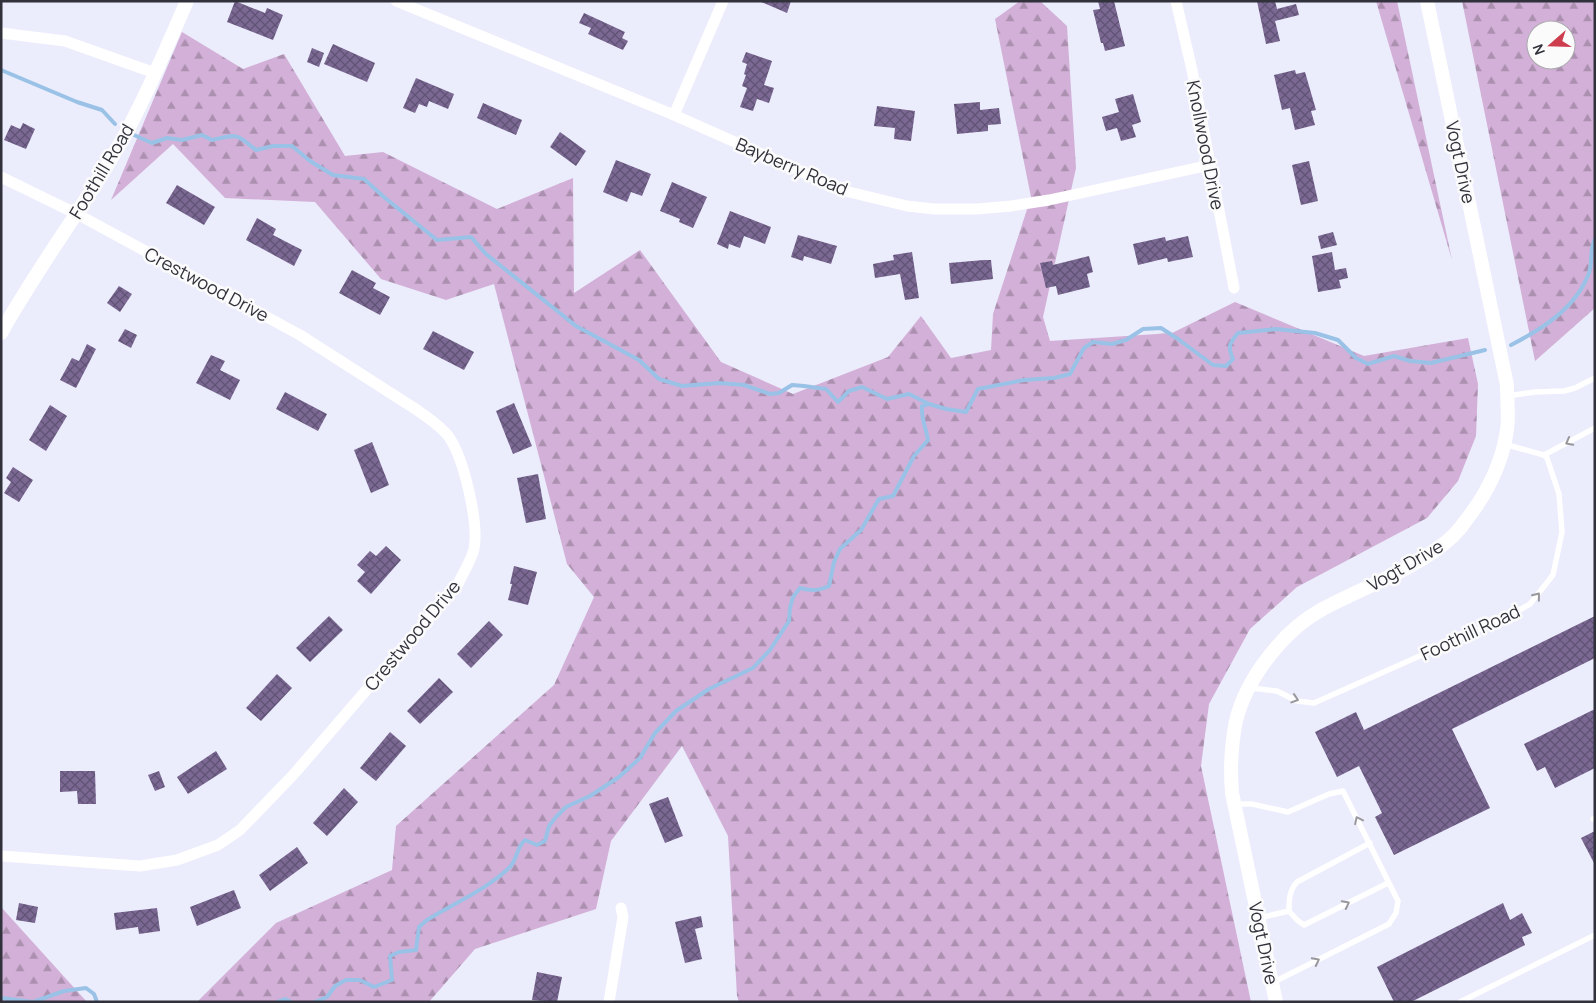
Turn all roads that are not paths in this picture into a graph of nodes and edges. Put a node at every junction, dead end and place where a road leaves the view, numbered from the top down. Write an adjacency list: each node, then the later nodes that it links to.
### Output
1 (187, 1): 7 (street, Foothill Road)
2 (396, 1): 8 (street, Bayberry Road)
3 (723, 1): 8 (street)
4 (1176, 1): 9 (street, Knollwood Drive)
5 (1427, 1): 15 (street, Vogt Drive)
6 (1, 33): 7 (street)
7 (155, 73): 11 (street, Foothill Road)
8 (674, 115): 9 (street, Bayberry Road)
9 (1210, 165): 12 (street, Knollwood Drive)
10 (1, 177): 11 (street, Crestwood Drive)
11 (77, 214): 13 (street, Foothill Road); 22 (street, Crestwood Drive)
12 (1234, 288)
13 (1, 334)
14 (1595, 378): 15 (lane)
15 (1507, 396): 17 (street, Vogt Drive)
16 (1595, 428): 18 (lane, one-way to 18)
17 (1504, 443): 18 (lane); 19 (street, Vogt Drive)
18 (1544, 455): 19 (lane, Foothill Road, one-way to 18)
19 (1249, 688): 20 (street, Vogt Drive)
20 (1234, 804): 21 (lane, one-way to 20); 26 (street, Vogt Drive)
21 (1370, 843): 23 (lane); 25 (lane)
22 (1, 856)
23 (1388, 882): 25 (lane, one-way to 23); 28 (lane, one-way to 23)
24 (621, 908): 29 (street)
25 (1289, 911): 26 (lane)
26 (1258, 918): 28 (street, Vogt Drive)
27 (1595, 935): 31 (lane)
28 (1272, 983): 30 (street, Vogt Drive)
29 (609, 1002)
30 (1276, 1002)
31 (1460, 1002)

